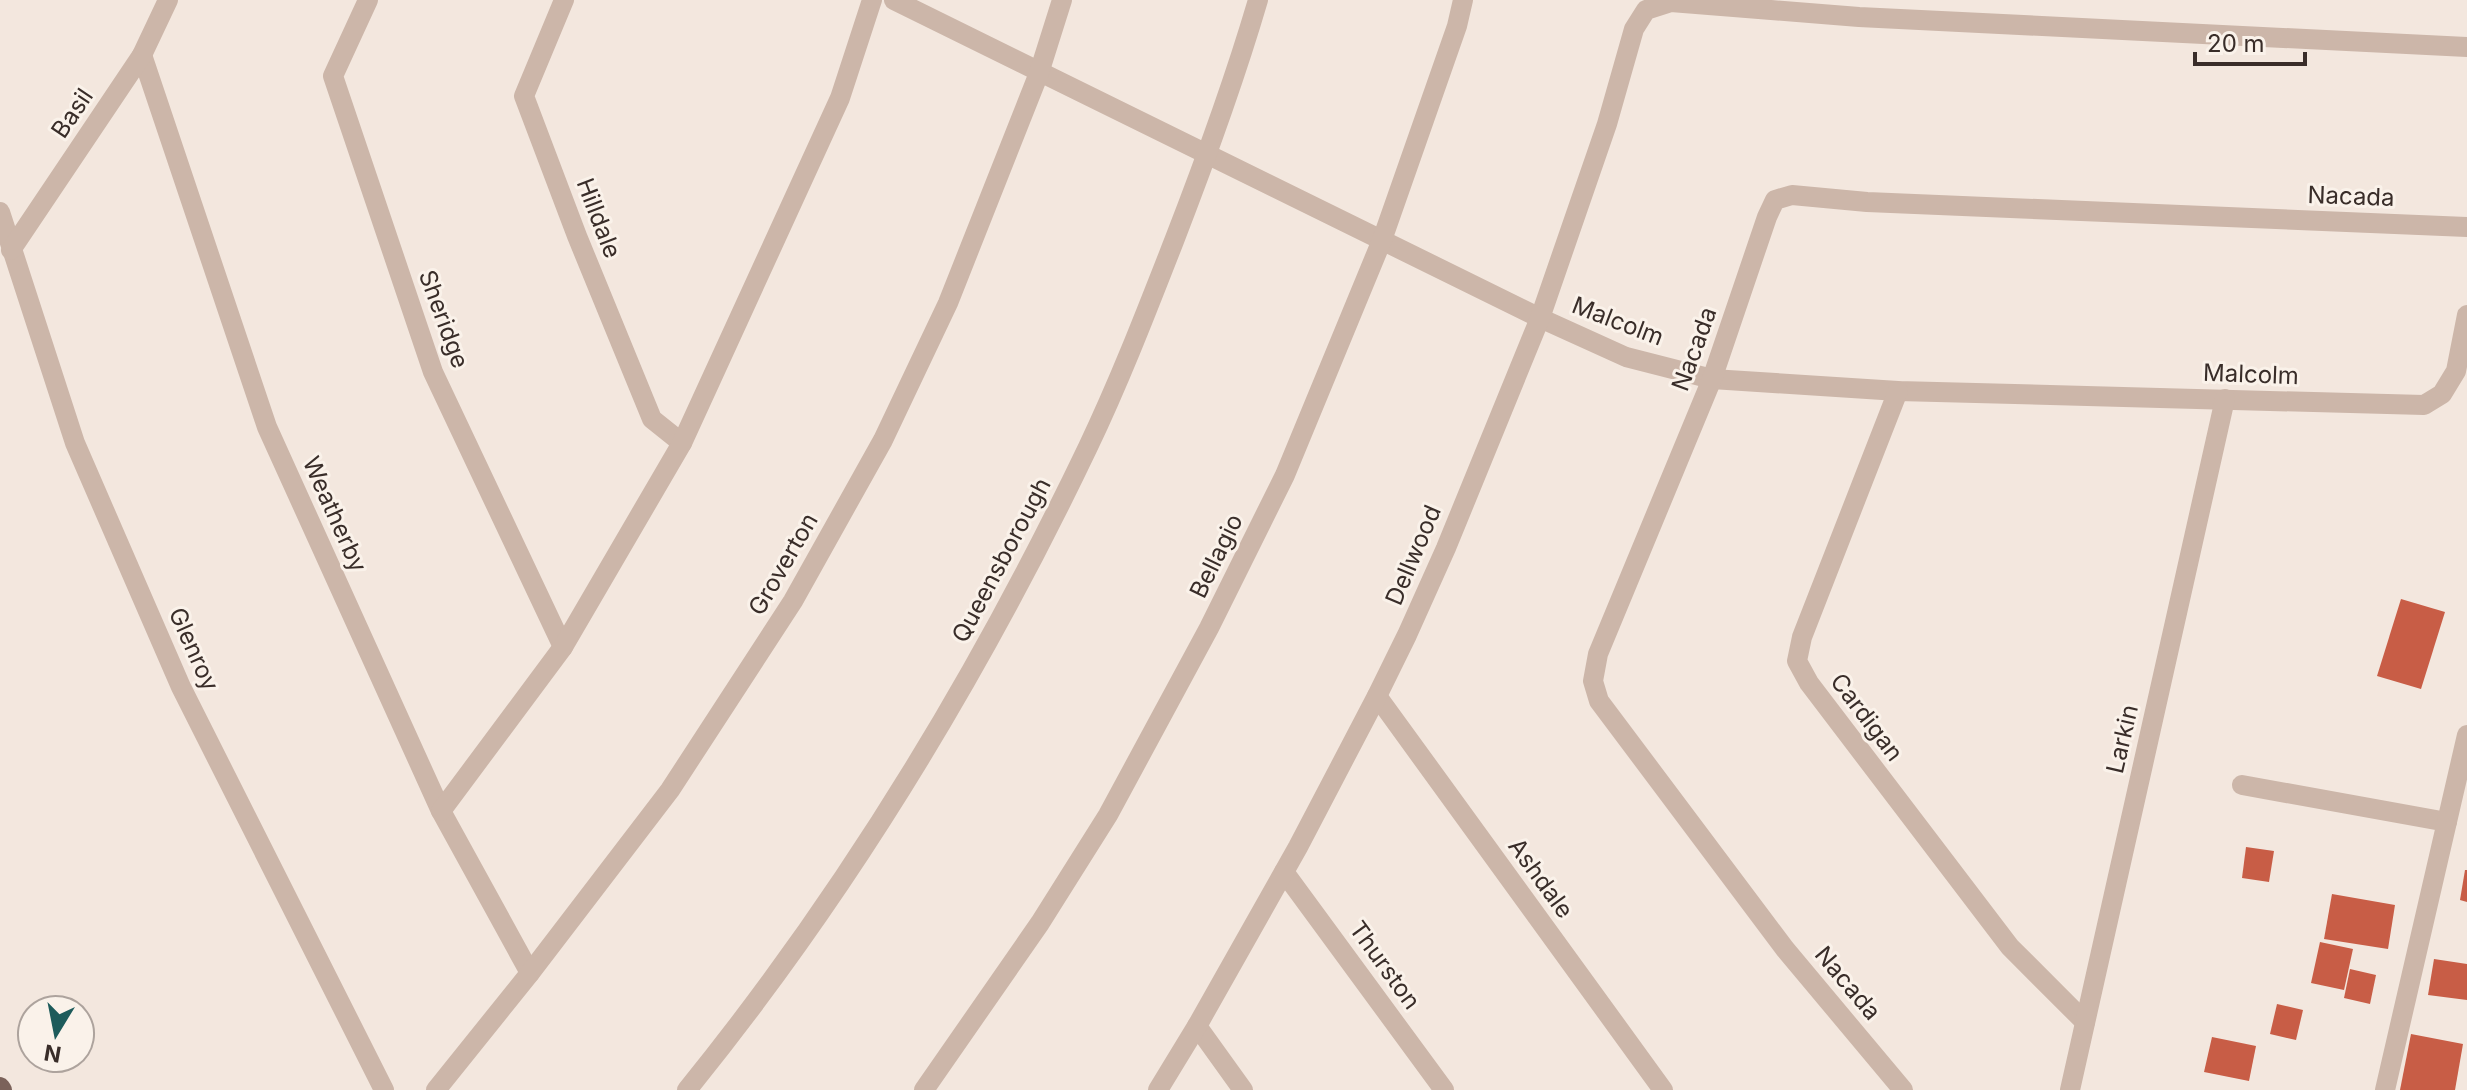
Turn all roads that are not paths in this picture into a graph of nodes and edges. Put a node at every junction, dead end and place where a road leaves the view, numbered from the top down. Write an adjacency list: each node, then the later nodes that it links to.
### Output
1 (168, 0): 10 (street, Basil)
2 (368, 0): 23 (street, Sheridge)
3 (564, 0): 22 (street, Hilldale)
4 (872, 0): 22 (street)
5 (894, 0): 11 (street, Malcolm)
6 (1062, 0): 11 (street, Groverton)
7 (1258, 0): 12 (street, Queensborough)
8 (1463, 0): 15 (street, Bellagio)
9 (2467, 47): 18 (street, Dellwood)
10 (142, 55): 16 (street, Basil); 27 (street, Weatherby)
11 (1039, 73): 12 (street, Malcolm); 30 (street, Groverton)
12 (1208, 153): 15 (street, Malcolm); 35 (street, Queensborough)
13 (0, 212): 16 (street, Glenroy)
14 (2467, 227): 19 (street, Nacada)
15 (1382, 240): 18 (street, Malcolm); 36 (street, Bellagio)
16 (11, 250): 33 (street, Glenroy)
17 (2467, 315): 21 (street, Malcolm)
18 (1540, 318): 19 (street, Malcolm); 24 (street, Dellwood)
19 (1712, 379): 20 (street, Malcolm); 41 (street, Nacada)
20 (1898, 391): 21 (street, Malcolm); 31 (street, Cardigan)
21 (2225, 399): 31 (street, Larkin)
22 (682, 443): 23 (street)
23 (563, 647): 27 (street)
24 (1377, 696): 29 (street, Dellwood); 40 (street, Ashdale)
25 (2467, 735): 28 (street)
26 (2242, 785): 28 (street)
27 (441, 811): 30 (street, Weatherby)
28 (2447, 822): 43 (street)
29 (1284, 872): 32 (street, Dellwood); 39 (street, Thurston)
30 (530, 973): 34 (street, Groverton)
31 (2085, 1022): 42 (street, Larkin)
32 (1197, 1026): 37 (street, Dellwood); 38 (street)
33 (384, 1090)
34 (436, 1090)
35 (687, 1090)
36 (924, 1090)
37 (1158, 1090)
38 (1243, 1090)
39 (1444, 1090)
40 (1663, 1090)
41 (1903, 1090)
42 (2070, 1090)
43 (2385, 1090)

